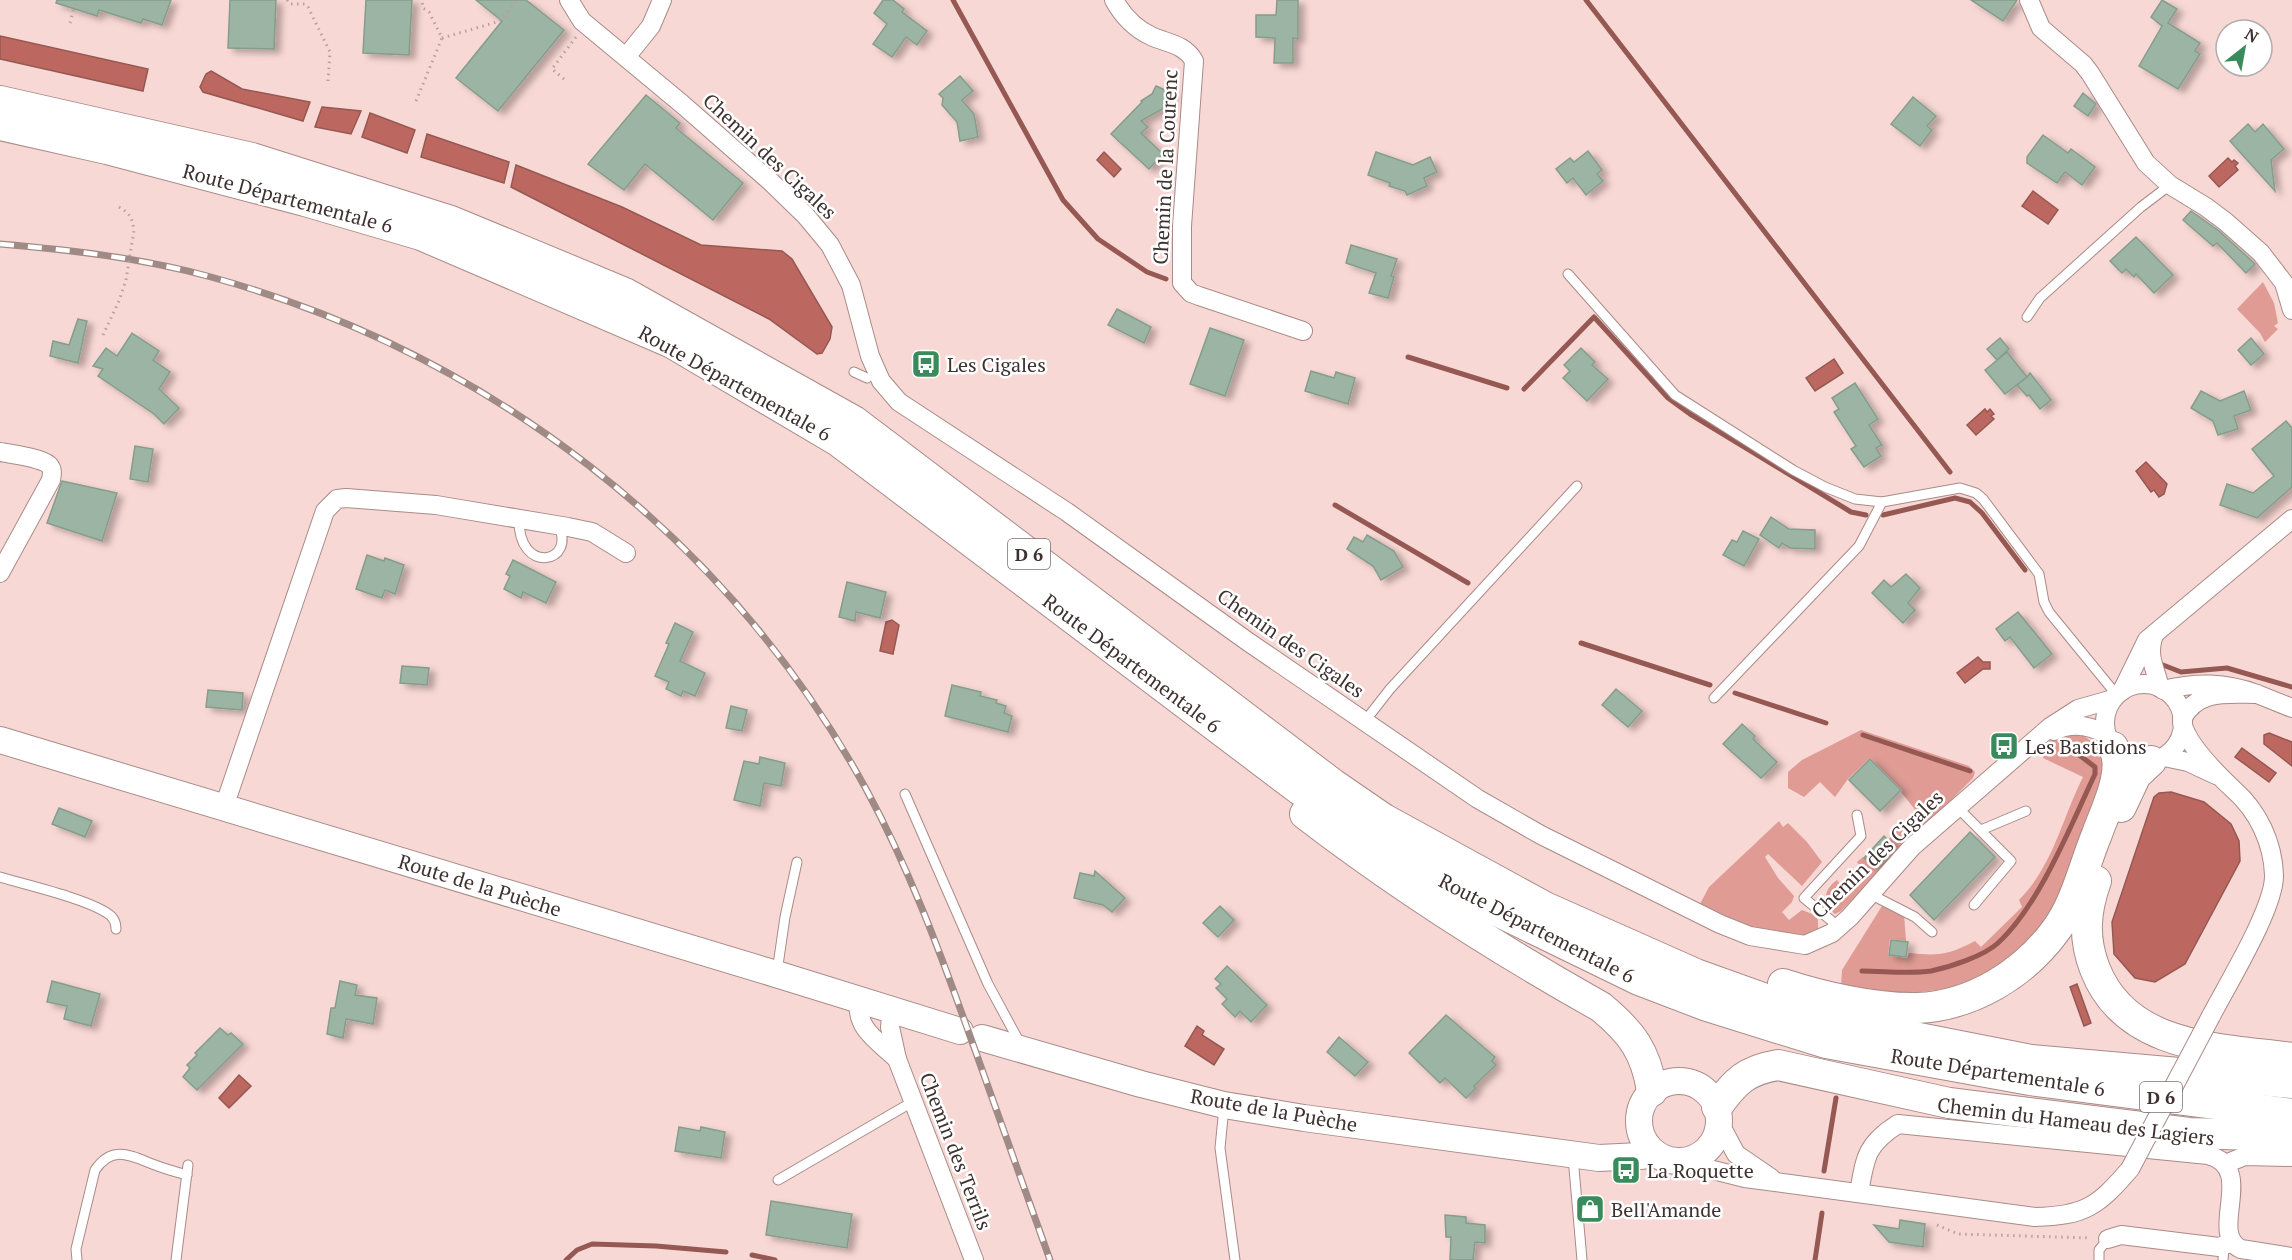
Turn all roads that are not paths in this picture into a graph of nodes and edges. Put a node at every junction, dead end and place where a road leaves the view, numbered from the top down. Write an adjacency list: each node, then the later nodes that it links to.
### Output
1 (568, 0): 5 (street, Chemin des Cigales)
2 (662, 0): 5 (street)
3 (1114, 0): 12 (street, Chemin de la Courenc)
4 (2029, 0): 8 (street)
5 (626, 57): 31 (street, Chemin des Cigales)
6 (0, 101): 42 (highway, Route Départementale 6 / D 6)
7 (0, 125): 24 (highway, Route Départementale 6 / D 6)
8 (2170, 185): 10 (street); 11 (lane)
9 (1568, 274): 17 (lane)
10 (2292, 310)
11 (2027, 317)
12 (1303, 331)
13 (854, 372): 14 (lane)
14 (867, 378)
15 (0, 452): 22 (street)
16 (1577, 486): 31 (lane)
17 (1882, 502): 27 (lane); 28 (lane)
18 (519, 519): 20 (street); 20 (lane); 38 (street)
19 (2292, 519): 23 (street)
20 (558, 525): 21 (street)
21 (626, 553)
22 (0, 573)
23 (2156, 633): 25 (street); 27 (street)
24 (1130, 662): 58 (highway); 61 (highway, Route Départementale 6 / D 6)
25 (2161, 689): 26 (street); 27 (street); 30 (street)
26 (2257, 694): 29 (street); 30 (street)
27 (2117, 696): 33 (street); 34 (street, Chemin des Cigales)
28 (1714, 698)
29 (2292, 708)
30 (2182, 720): 35 (street); 36 (street)
31 (1365, 721): 48 (street, Chemin des Cigales)
32 (0, 740): 38 (main road, Route de la Puèche)
33 (2110, 741): 34 (street, Chemin des Cigales); 35 (street); 42 (highway)
34 (2034, 742): 39 (street, Chemin des Cigales)
35 (2158, 759): 36 (street); 55 (highway)
36 (2222, 779): 72 (street, bridge)
37 (905, 794): 54 (lane)
38 (224, 807): 51 (main road, Route de la Puèche)
39 (1958, 808): 43 (lane); 46 (street, Chemin des Cigales)
40 (2026, 811): 43 (lane)
41 (1857, 815): 48 (lane)
42 (1384, 819): 57 (highway, Route Départementale 6 / D 6)
43 (1981, 830): 47 (lane)
44 (797, 862): 51 (lane)
45 (0, 877): 49 (lane)
46 (1870, 894): 48 (street, Chemin des Cigales); 50 (lane)
47 (1974, 905)
48 (1839, 927)
49 (116, 929)
50 (1932, 932)
51 (776, 974): 52 (main road, Route de la Puèche)
52 (859, 999): 53 (main road, Route de la Puèche); 56 (street, Chemin des Terrils)
53 (892, 1010): 54 (main road, Route de la Puèche); 56 (street, Chemin des Terrils)
54 (1023, 1050): 60 (main road, Route de la Puèche)
55 (2292, 1058)
56 (897, 1059): 59 (street, Chemin des Terrils)
57 (2292, 1083)
58 (1652, 1091): 62 (main road); 63 (main road)
59 (914, 1101): 70 (lane); 78 (street, Chemin des Terrils)
60 (1224, 1105): 65 (main road, Route de la Puèche); 79 (lane)
61 (2292, 1114)
62 (1718, 1115): 64 (highway); 68 (main road); 71 (street)
63 (1639, 1118): 65 (main road, Route de la Puèche); 66 (main road)
64 (2292, 1136)
65 (1573, 1154): 66 (main road, Route de la Puèche); 80 (lane)
66 (1656, 1154): 68 (main road)
67 (2292, 1157): 69 (street, Chemin du Hameau des Lagiers)
68 (1693, 1159): 71 (street)
69 (2225, 1164): 72 (street, Chemin du Hameau des Lagiers); 74 (street, Chemin du Hameau des Lagiers)
70 (778, 1180)
71 (1775, 1180): 72 (street)
72 (1859, 1193)
73 (2108, 1239): 74 (street); 81 (lane)
74 (2226, 1250): 75 (street)
75 (2292, 1257)
76 (77, 1260): 77 (lane)
77 (176, 1260)
78 (974, 1260)
79 (1235, 1260)
80 (1582, 1260)
81 (2099, 1260)

